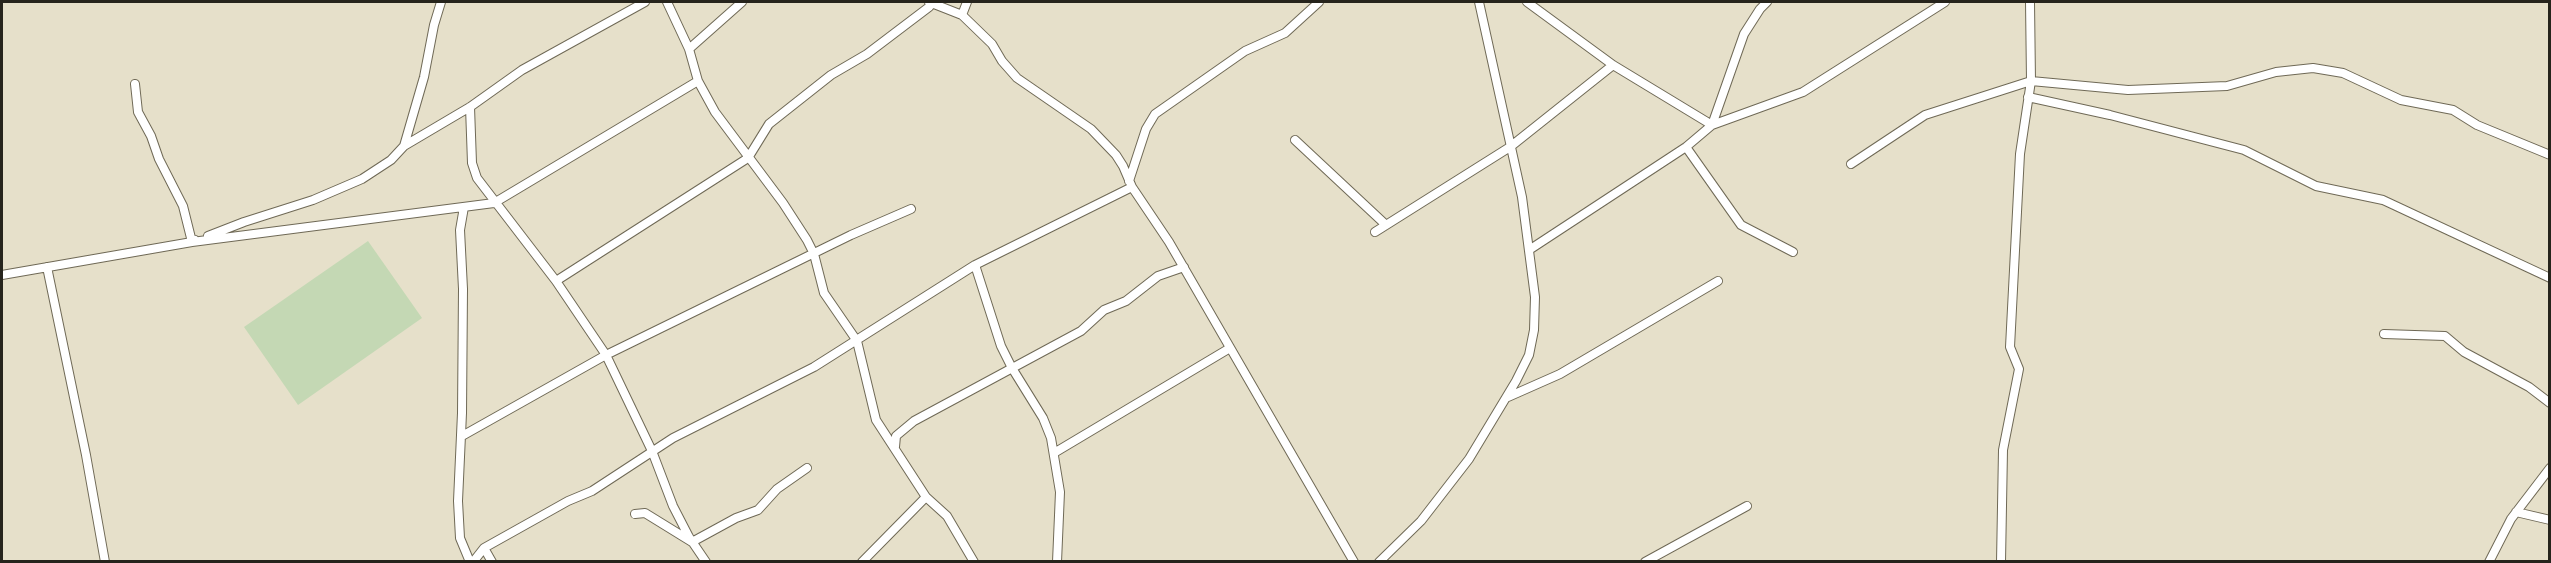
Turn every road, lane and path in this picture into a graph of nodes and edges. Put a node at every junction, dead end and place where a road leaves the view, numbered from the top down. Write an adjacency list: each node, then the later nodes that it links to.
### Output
1 (441, 2): 23 (street)
2 (645, 2): 20 (street)
3 (667, 2): 14 (street)
4 (742, 2): 14 (street)
5 (931, 2): 13 (street); 27 (street)
6 (967, 2): 13 (street)
7 (1319, 2): 29 (street)
8 (1479, 2): 24 (street)
9 (1527, 2): 15 (street)
10 (1767, 2): 21 (street)
11 (1945, 2): 21 (street)
12 (2030, 2): 17 (street)
13 (962, 15): 29 (street)
14 (689, 50): 16 (street)
15 (1613, 65): 21 (street); 24 (street)
16 (698, 81): 27 (street); 30 (street)
17 (2031, 81): 19 (street); 26 (street); 28 (street)
18 (135, 84): 35 (street)
19 (2028, 97): 43 (street); 76 (street)
20 (470, 107): 23 (street); 30 (street)
21 (1712, 125): 25 (street)
22 (1295, 141): 33 (street)
23 (404, 146): 35 (street)
24 (1510, 147): 33 (street); 36 (street)
25 (1686, 147): 36 (street); 37 (street)
26 (2550, 155)
27 (748, 159): 38 (street); 44 (street)
28 (1851, 164)
29 (1130, 185): 39 (street); 41 (street)
30 (494, 203): 31 (street); 44 (street)
31 (464, 207): 35 (street); 53 (street)
32 (911, 209): 38 (street)
33 (1386, 225): 34 (street)
34 (1375, 232)
35 (192, 242): 40 (street)
36 (1529, 250): 51 (street)
37 (1793, 252)
38 (814, 254): 47 (street); 49 (street)
39 (975, 265): 47 (street); 50 (street)
40 (47, 267): 42 (street); 66 (street)
41 (1184, 267): 48 (street); 50 (street)
42 (2, 275)
43 (2550, 279)
44 (556, 281): 49 (street)
45 (1718, 281): 51 (street)
46 (2384, 334): 52 (street)
47 (857, 341): 54 (street); 55 (street)
48 (1230, 348): 56 (street); 73 (street)
49 (606, 356): 53 (street); 55 (street)
50 (1012, 368): 54 (street); 56 (street)
51 (1507, 397): 74 (street)
52 (2550, 403)
53 (462, 436): 67 (street)
54 (895, 447): 59 (street)
55 (652, 451): 64 (street); 65 (street)
56 (1054, 453): 72 (street)
57 (807, 468): 64 (street)
58 (2550, 468): 61 (street)
59 (926, 497): 70 (street); 71 (street)
60 (1747, 506): 75 (street)
61 (2516, 512): 63 (street); 77 (street)
62 (635, 514): 64 (street)
63 (2550, 520)
64 (692, 542): 69 (street)
65 (484, 548): 67 (street); 68 (street)
66 (105, 561)
67 (471, 561)
68 (492, 561)
69 (706, 561)
70 (862, 561)
71 (974, 561)
72 (1057, 561)
73 (1354, 561)
74 (1379, 561)
75 (1645, 561)
76 (2001, 561)
77 (2489, 561)

